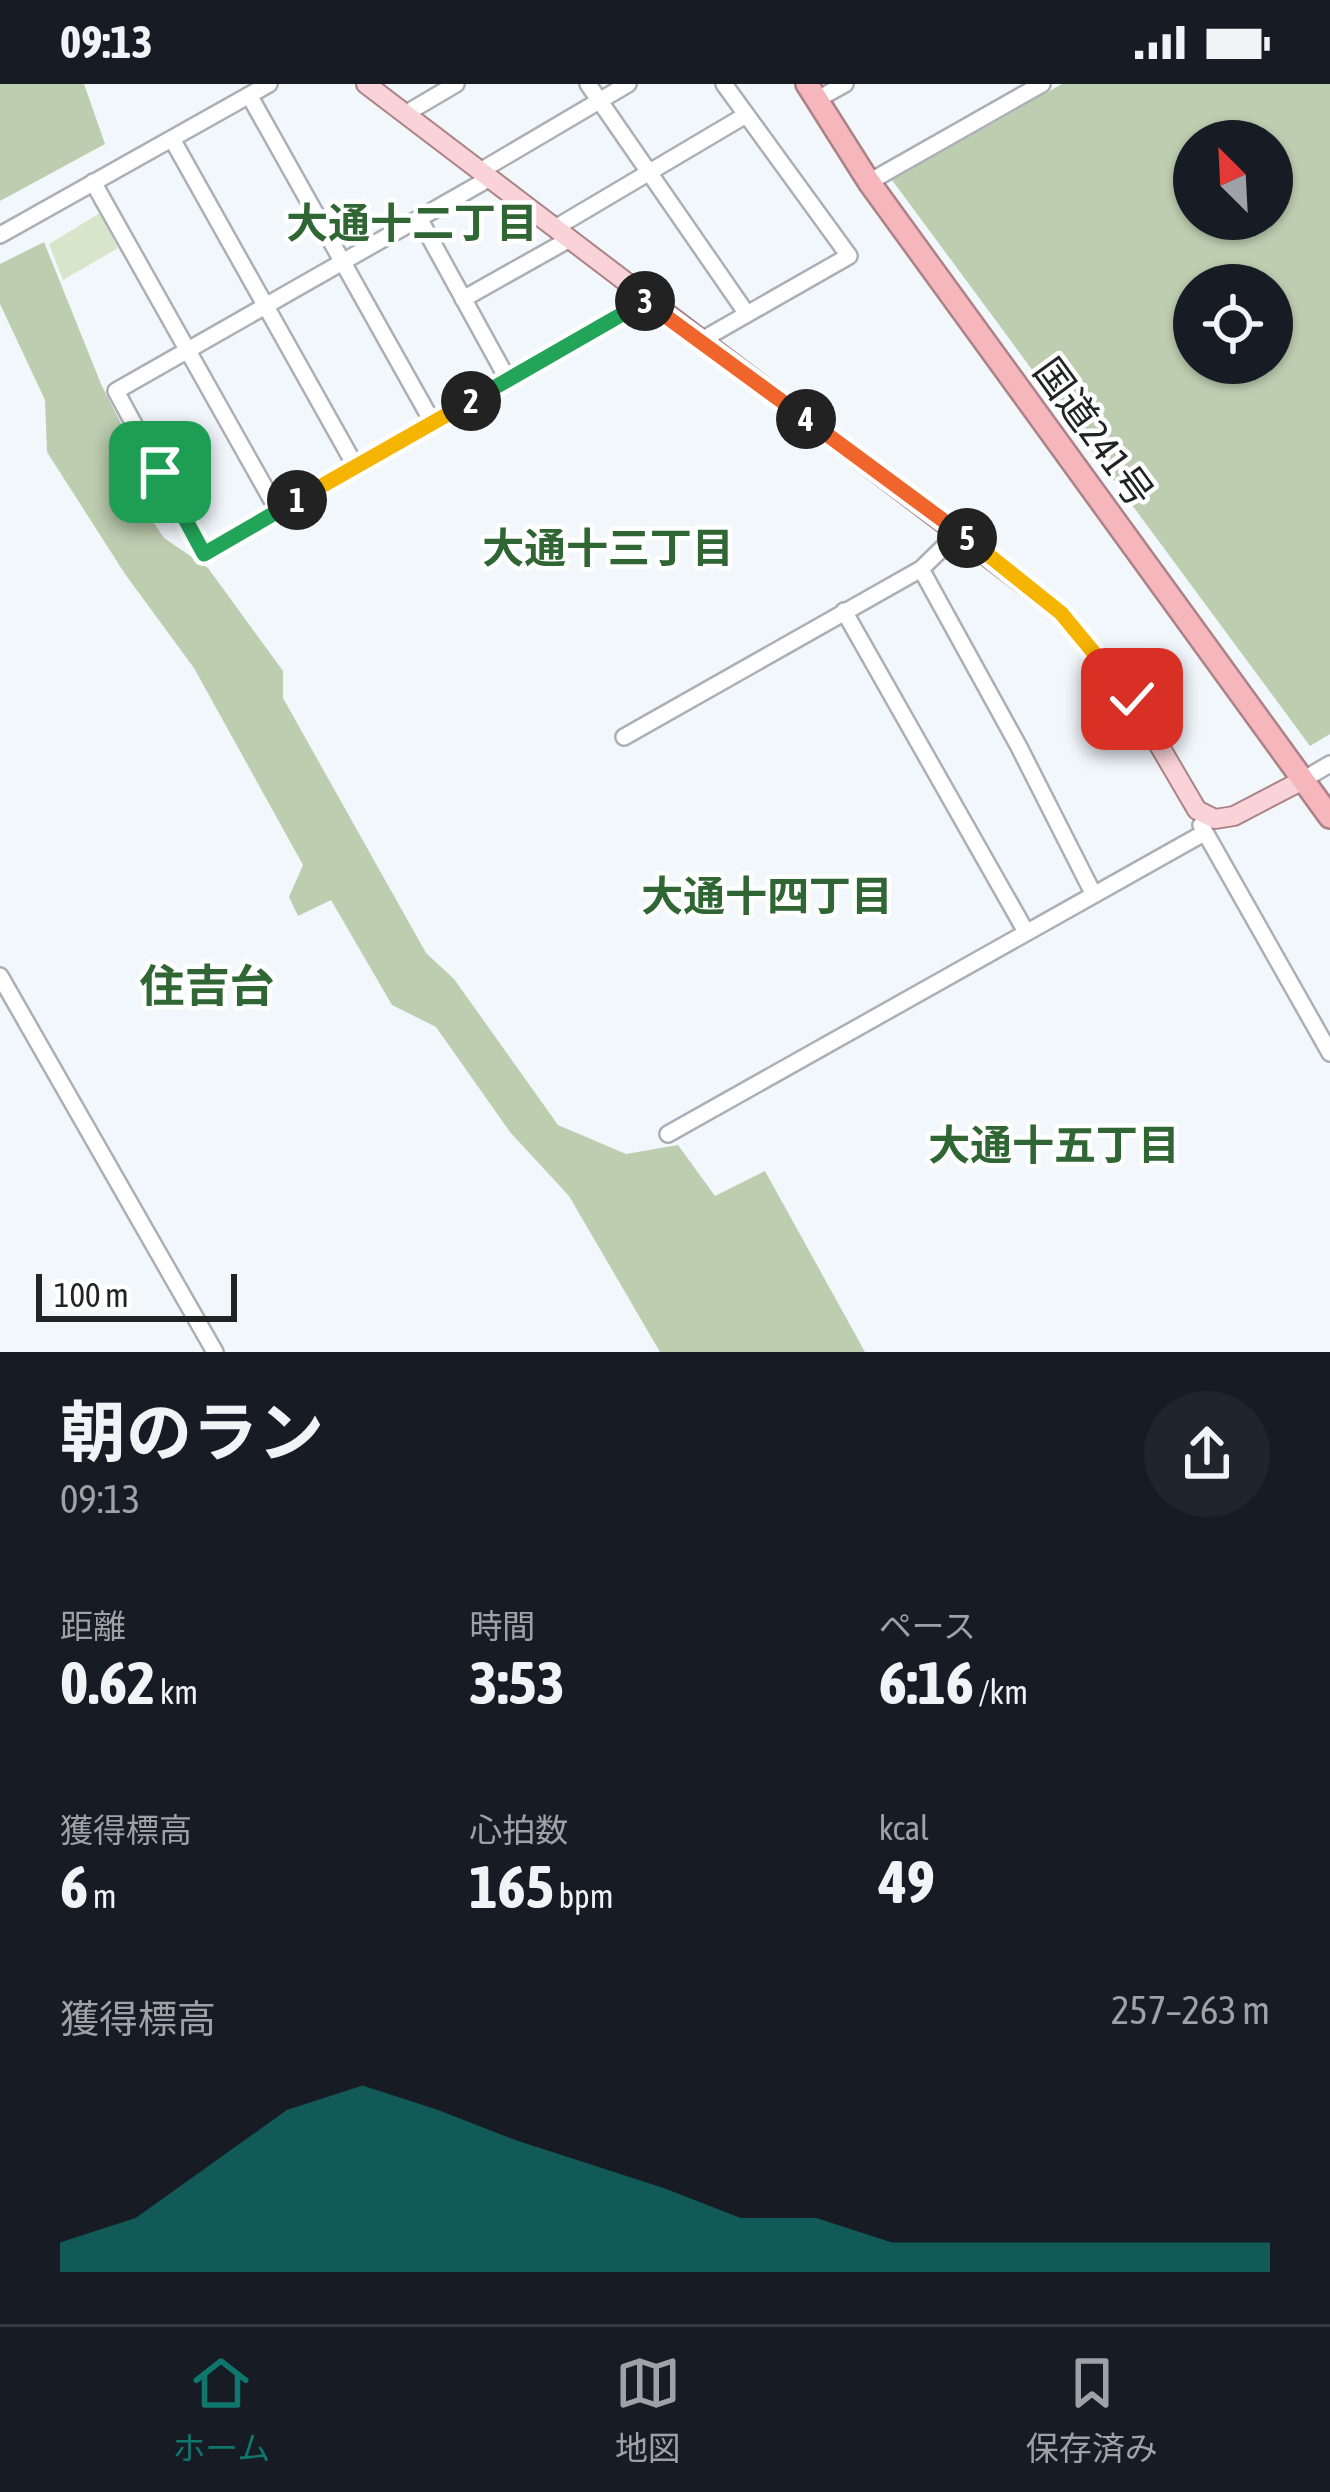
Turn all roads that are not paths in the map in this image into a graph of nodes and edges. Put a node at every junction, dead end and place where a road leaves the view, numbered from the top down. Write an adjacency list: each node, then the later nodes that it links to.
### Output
1 (269, 84): 10 (street)
2 (366, 84): 12 (main road)
3 (457, 84): 12 (street)
4 (588, 84): 11 (street)
5 (628, 84): 11 (street)
6 (724, 84): 13 (street)
7 (844, 84): 9 (street)
8 (1042, 84): 18 (street)
9 (812, 92): 18 (highway, 国道241号)
10 (249, 95): 14 (street); 22 (street)
11 (599, 101): 15 (street); 16 (street)
12 (405, 114): 16 (main road)
13 (746, 115): 15 (street); 26 (street)
14 (172, 139): 17 (street); 25 (street)
15 (649, 172): 20 (street); 26 (street)
16 (486, 174): 19 (street); 20 (main road)
17 (93, 182): 21 (street); 28 (street)
18 (869, 182): 38 (highway, 国道241号)
19 (419, 218): 22 (street); 23 (street)
20 (561, 234): 23 (street); 24 (main road)
21 (0, 235)
22 (343, 262): 25 (street); 30 (street)
23 (464, 299): 29 (street)
24 (646, 301): 27 (main road); 29 (street)
25 (266, 306): 28 (street); 31 (street)
26 (747, 314): 27 (street)
27 (700, 341): 33 (main road)
28 (187, 350): 32 (street); 32 (street)
29 (508, 380): 30 (street)
30 (433, 423): 31 (street)
31 (356, 466): 32 (street)
32 (278, 512)
33 (959, 532): 34 (street); 39 (main road)
34 (921, 569): 35 (street); 42 (street)
35 (844, 611): 36 (street); 43 (street)
36 (624, 737)
37 (1330, 764): 38 (street)
38 (1301, 781): 39 (main road); 40 (highway, 国道241号)
39 (1197, 810): 41 (street)
40 (1330, 817)
41 (1204, 832): 42 (street); 45 (street)
42 (1093, 893): 43 (street)
43 (1024, 930): 46 (street)
44 (0, 976): 47 (street)
45 (1330, 1053)
46 (668, 1134)
47 (215, 1352)

